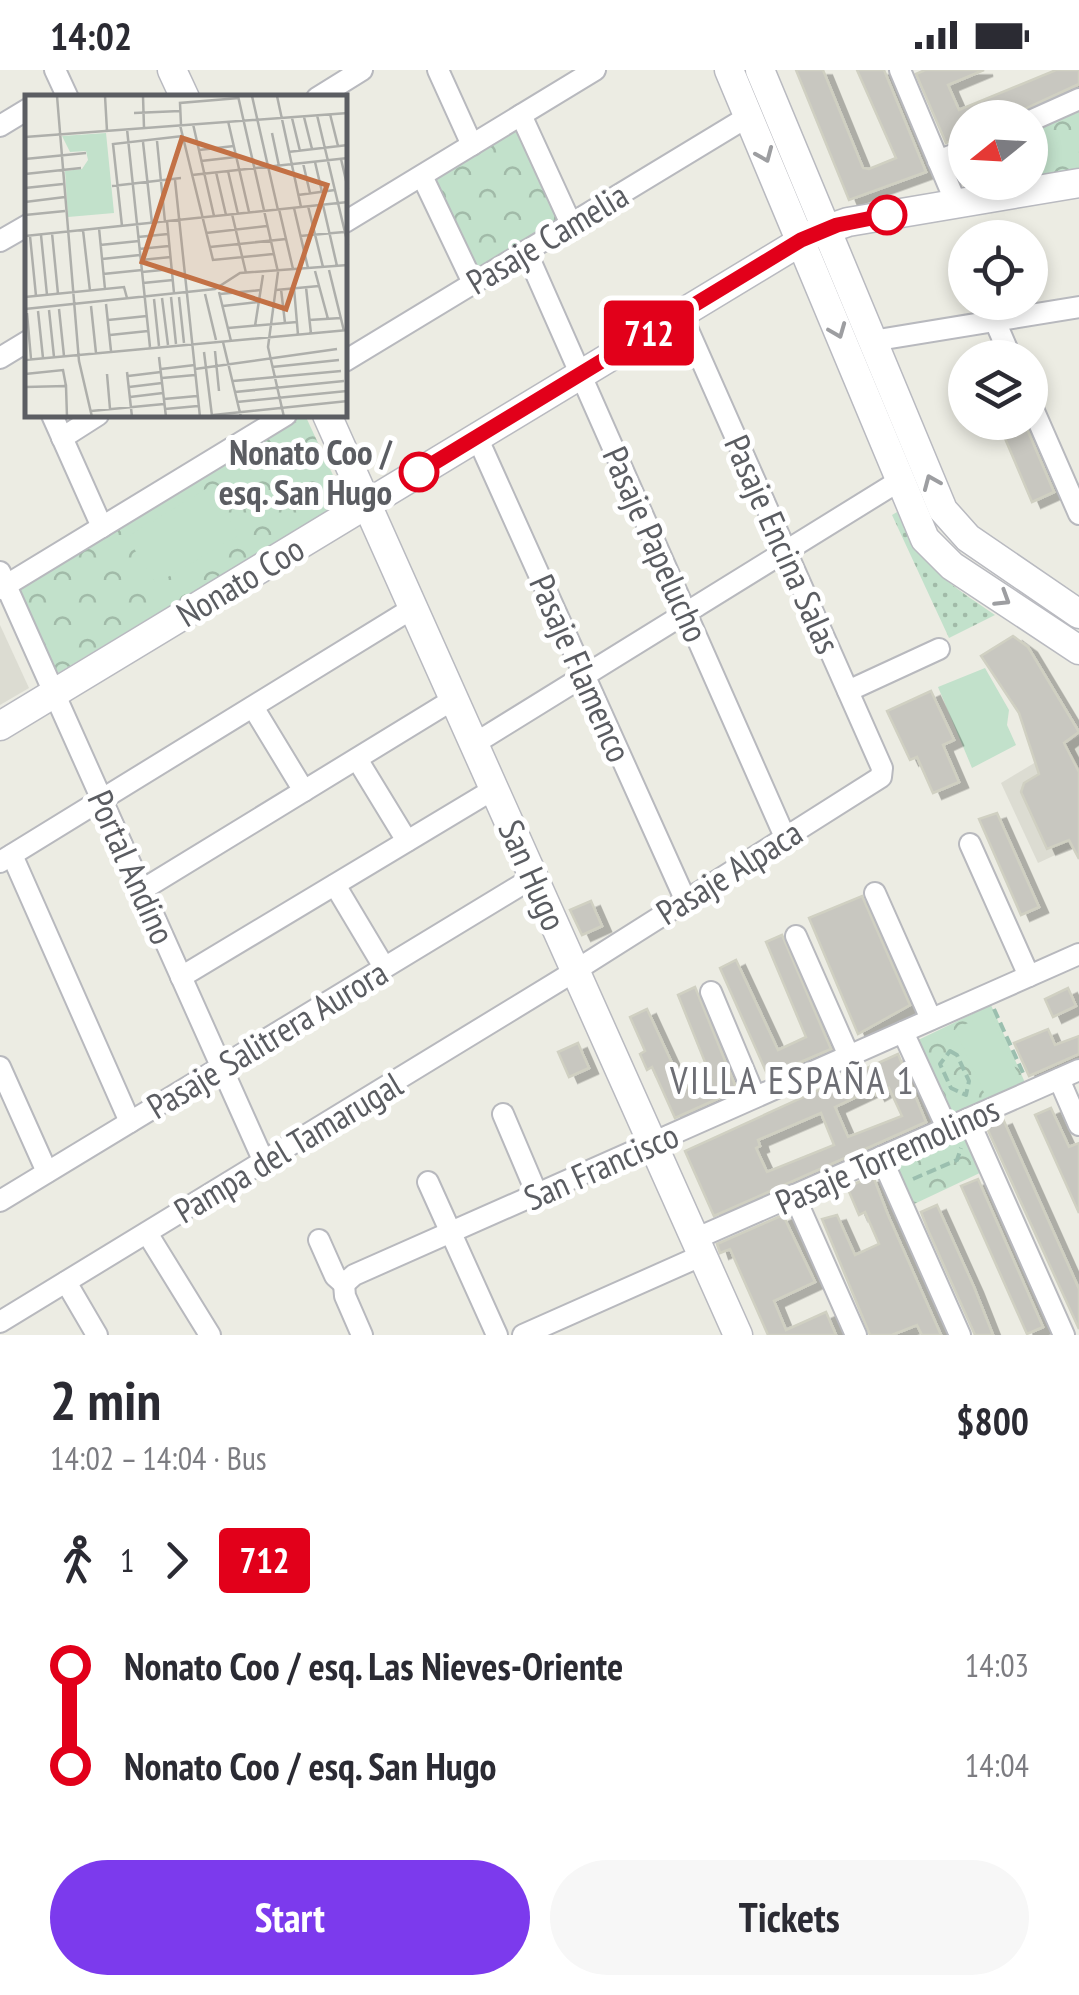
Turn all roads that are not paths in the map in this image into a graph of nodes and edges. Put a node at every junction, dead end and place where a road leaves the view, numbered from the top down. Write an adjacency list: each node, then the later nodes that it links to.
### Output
1 (172, 70): 8 (street)
2 (362, 70): 9 (street)
3 (438, 70): 16 (street)
4 (595, 70): 13 (street)
5 (730, 70): 14 (street)
6 (760, 70): 25 (street)
7 (900, 70): 18 (street)
8 (183, 95)
9 (322, 95)
10 (1079, 99): 12 (street)
11 (25, 112): 15 (street)
12 (1048, 112)
13 (521, 115): 16 (street); 23 (street)
14 (748, 116): 23 (street, Pasaje Camelia); 25 (street, one-way to 25)
15 (0, 126)
16 (472, 145): 19 (street)
17 (948, 158): 18 (street)
18 (938, 162): 21 (street)
19 (422, 176): 22 (street); 28 (street)
20 (1079, 184): 21 (street, Nonato Coo)
21 (956, 203): 25 (street, Nonato Coo)
22 (348, 220)
23 (571, 224): 27 (street, Pasaje Camelia)
24 (25, 227): 26 (street)
25 (813, 235): 30 (street, Nonato Coo); 33 (street); 45 (street, one-way to 45)
26 (0, 242)
27 (526, 251): 28 (street, Pasaje Camelia); 37 (street, Pasaje Papelucho)
28 (473, 283): 36 (street, Pasaje Camelia)
29 (1079, 307): 31 (street)
30 (680, 314): 37 (street, Nonato Coo); 49 (street, Pasaje Encina Salas)
31 (995, 321): 32 (street); 33 (street)
32 (1003, 340)
33 (872, 341): 53 (street, one-way to 33)
34 (25, 349): 35 (street)
35 (0, 358)
36 (348, 359)
37 (580, 374): 42 (street, Nonato Coo); 52 (street, Pasaje Papelucho)
38 (53, 418): 43 (street)
39 (93, 418): 43 (street)
40 (281, 418): 48 (street)
41 (328, 418): 46 (street, San Hugo)
42 (477, 437): 46 (street, Nonato Coo); 56 (street, Pasaje Flamenco)
43 (62, 438): 48 (street)
44 (1047, 440): 47 (street)
45 (899, 481): 49 (street); 55 (street, one-way to 55)
46 (366, 504): 51 (street, San Hugo); 58 (street, Nonato Coo)
47 (1079, 514)
48 (102, 527): 50 (street)
49 (786, 551): 52 (street); 57 (street, Pasaje Encina Salas)
50 (2, 582): 58 (street, Portal Andino)
51 (414, 608): 59 (street, San Hugo); 60 (street)
52 (686, 613): 56 (street); 68 (street, Pasaje Papelucho)
53 (1079, 614)
54 (939, 650): 57 (street)
55 (1079, 650)
56 (585, 676): 62 (street); 76 (street, Pasaje Flamenco)
57 (848, 691): 64 (street, Pasaje Encina Salas)
58 (55, 694): 61 (street, Nonato Coo); 67 (street, Portal Andino)
59 (454, 700): 62 (street, San Hugo); 63 (street)
60 (253, 708): 66 (street); 67 (street)
61 (0, 726)
62 (474, 744): 65 (street, San Hugo)
63 (357, 758): 66 (street); 69 (street)
64 (883, 774): 68 (street, Pasaje Alpaca)
65 (494, 789): 69 (street); 72 (street, San Hugo)
66 (304, 791): 74 (street)
67 (102, 800): 71 (street); 74 (street, Portal Andino)
68 (785, 837): 76 (street, Pasaje Alpaca)
69 (407, 842): 73 (street)
70 (970, 844): 81 (street)
71 (6, 859): 94 (street)
72 (534, 877): 79 (street, Pasaje Salitrera Aurora); 80 (street, San Hugo)
73 (335, 885): 79 (street); 82 (street)
74 (142, 890): 82 (street, Portal Andino)
75 (875, 892): 84 (street)
76 (685, 898): 80 (street, Pasaje Alpaca)
77 (796, 936): 86 (street)
78 (1079, 954): 81 (street, San Francisco)
79 (384, 968): 87 (street, Pasaje Salitrera Aurora)
80 (576, 970): 97 (street, San Hugo); 99 (street, Pampa del Tamarugal)
81 (1029, 976): 84 (street, San Francisco)
82 (181, 977): 87 (street, Portal Andino)
83 (710, 992): 91 (street)
84 (931, 1020): 85 (street, San Francisco)
85 (903, 1032): 86 (street, San Francisco); 96 (street)
86 (848, 1056): 91 (street, San Francisco)
87 (221, 1066): 94 (street, Pasaje Salitrera Aurora); 99 (street, Portal Andino)
88 (1079, 1070): 89 (street, Pasaje Torremolinos)
89 (1059, 1079): 93 (street, Pasaje Torremolinos); 95 (street)
90 (2, 1080): 100 (street)
91 (755, 1097): 97 (street, San Francisco)
92 (503, 1114): 102 (street)
93 (968, 1119): 96 (street, Pasaje Torremolinos); 120 (street)
94 (130, 1122): 100 (street, Pasaje Salitrera Aurora)
95 (1079, 1126)
96 (947, 1128): 98 (street, Pasaje Torremolinos)
97 (653, 1143): 102 (street, San Francisco); 108 (street, San Hugo)
98 (881, 1157): 103 (street, Pasaje Torremolinos); 119 (street)
99 (264, 1162): 106 (street, Pampa del Tamarugal)
100 (47, 1172): 104 (street, Pasaje Salitrera Aurora)
101 (428, 1182): 105 (street)
102 (537, 1194): 105 (street, San Francisco)
103 (794, 1195): 108 (street, Pasaje Torremolinos); 118 (street)
104 (0, 1201)
105 (451, 1232): 110 (street, San Francisco); 115 (street)
106 (147, 1233): 109 (street, Pampa del Tamarugal); 113 (street)
107 (320, 1240): 110 (street)
108 (699, 1247): 116 (street, Pasaje Torremolinos); 117 (street, San Hugo)
109 (66, 1282): 111 (street, Pampa del Tamarugal); 112 (street)
110 (344, 1284): 114 (street)
111 (0, 1322)
112 (97, 1335)
113 (210, 1335)
114 (362, 1335)
115 (497, 1335)
116 (523, 1335)
117 (738, 1335)
118 (856, 1335)
119 (960, 1335)
120 (1064, 1335)

